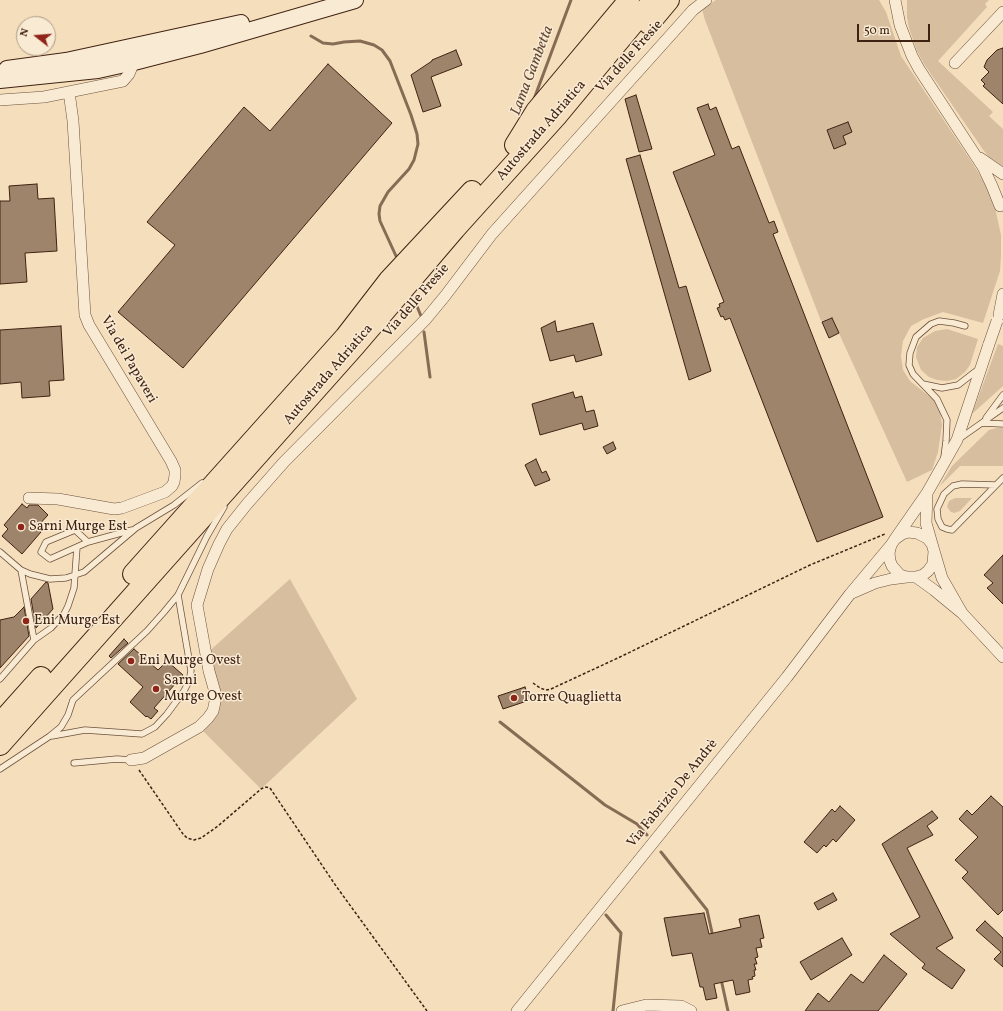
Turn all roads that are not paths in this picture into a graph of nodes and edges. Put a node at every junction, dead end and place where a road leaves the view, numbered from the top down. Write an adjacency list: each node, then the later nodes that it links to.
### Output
1 (323, 0): 15 (main road)
2 (355, 0): 13 (main road)
3 (629, 0): 20 (highway)
4 (640, 0): 20 (highway, Autostrada Adriatica)
5 (653, 0): 19 (highway, Autostrada Adriatica)
6 (669, 0): 19 (highway)
7 (706, 0): 63 (street, Via delle Fresie)
8 (887, 0): 11 (street)
9 (895, 0): 11 (street)
10 (900, 0): 11 (street)
11 (897, 12): 21 (street)
12 (1003, 12): 14 (street)
13 (134, 62): 16 (main road); 17 (street)
14 (955, 63)
15 (0, 70)
16 (0, 80)
17 (69, 92): 18 (street); 43 (street, Via dei Papaveri)
18 (0, 100)
19 (556, 117): 28 (highway, Autostrada Adriatica)
20 (527, 128): 28 (highway, Autostrada Adriatica)
21 (971, 149): 22 (street); 24 (street)
22 (1003, 174)
23 (1003, 190): 24 (street)
24 (1002, 210)
25 (1003, 294): 26 (street, Via Fabrizio De Andrè)
26 (1000, 313): 30 (street, Via Fabrizio De Andrè, bridge)
27 (965, 326): 32 (lane)
28 (350, 341): 29 (lane); 31 (lane); 60 (highway, Autostrada Adriatica); 62 (highway, Autostrada Adriatica)
29 (321, 355)
30 (982, 367): 32 (lane); 37 (street, Via Fabrizio De Andrè)
31 (336, 378)
32 (922, 384): 38 (lane)
33 (1003, 396): 35 (lane)
34 (1003, 408): 35 (lane)
35 (982, 424): 36 (lane); 37 (lane)
36 (1003, 424)
37 (957, 440): 38 (street, Via Fabrizio De Andrè)
38 (942, 468): 42 (street, Via Fabrizio De Andrè)
39 (207, 478): 45 (lane)
40 (1003, 478): 41 (lane)
41 (996, 485): 41 (lane)
42 (927, 493): 47 (street, Via Fabrizio De Andrè); 49 (street)
43 (29, 498)
44 (229, 500): 55 (lane)
45 (136, 528): 46 (lane); 52 (lane)
46 (88, 542): 48 (lane); 48 (lane)
47 (893, 542): 49 (street); 53 (street); 54 (street, Via Fabrizio De Andrè)
48 (77, 547): 52 (lane)
49 (933, 548): 53 (street); 56 (street)
50 (0, 552): 51 (lane)
51 (21, 570): 52 (lane); 57 (lane)
52 (75, 575): 57 (lane)
53 (911, 577): 54 (street); 56 (street)
54 (850, 594): 67 (street, Via Fabrizio De Andrè)
55 (178, 595): 61 (lane); 61 (lane)
56 (962, 613): 58 (street)
57 (34, 640): 59 (lane)
58 (1003, 657)
59 (0, 679)
60 (0, 723)
61 (50, 736): 65 (lane)
62 (0, 745)
63 (131, 760): 64 (lane)
64 (74, 763)
65 (0, 769)
66 (657, 1008): 68 (street); 69 (street)
67 (517, 1011)
68 (622, 1011)
69 (691, 1011)

